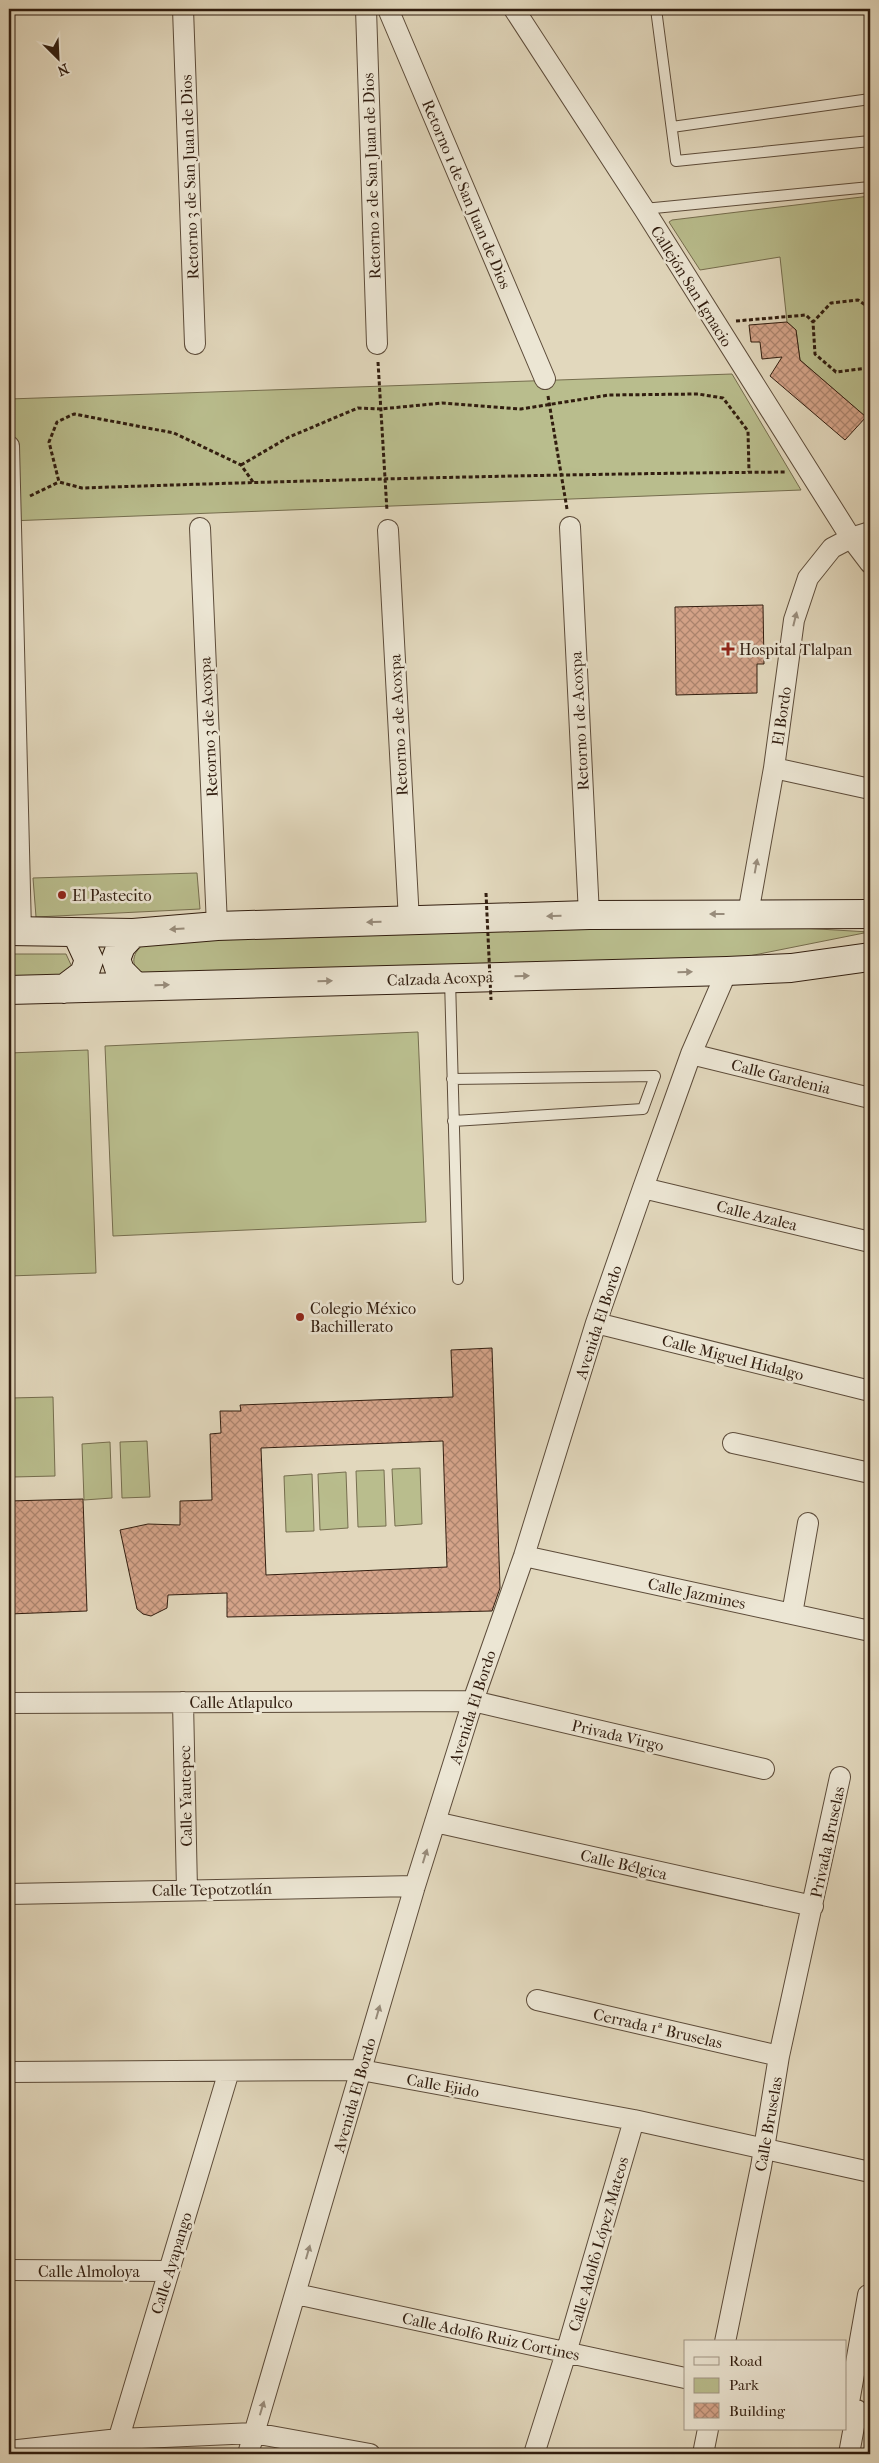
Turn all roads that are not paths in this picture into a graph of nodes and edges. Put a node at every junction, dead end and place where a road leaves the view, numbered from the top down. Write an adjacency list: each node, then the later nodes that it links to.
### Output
1 (183, 9): 11 (street, Retorno 3 de San Juan de Dios)
2 (366, 9): 12 (street, Retorno 2 de San Juan de Dios)
3 (388, 9): 13 (street, Retorno 1 de San Juan de Dios)
4 (514, 9): 10 (street, Callejón San Ignacio)
5 (656, 9): 7 (lane)
6 (870, 99): 7 (lane)
7 (672, 127): 8 (lane)
8 (870, 141)
9 (870, 187): 10 (lane)
10 (644, 209): 20 (street, Callejón San Ignacio)
11 (195, 344)
12 (377, 344)
13 (545, 379)
14 (9, 446): 15 (street)
15 (10, 505): 30 (street)
16 (570, 526): 27 (street, Retorno 1 de Acoxpa)
17 (200, 528): 29 (street, Retorno 3 de Acoxpa)
18 (388, 530): 28 (street, Retorno 2 de Acoxpa)
19 (870, 532): 20 (street, El Bordo)
20 (851, 538): 21 (street, Callejón San Ignacio); 22 (street, El Bordo, one-way to 20)
21 (870, 563)
22 (774, 768): 23 (street); 25 (street, El Bordo, one-way to 22)
23 (870, 789)
24 (870, 896): 25 (main road)
25 (748, 914): 26 (main road); 27 (main road, one-way to 27)
26 (870, 914)
27 (589, 915): 28 (main road, one-way to 28)
28 (408, 921): 29 (main road, one-way to 29)
29 (217, 926): 31 (main road, one-way to 31)
30 (15, 931): 32 (main road)
31 (133, 933): 32 (main road); 38 (main road)
32 (77, 934): 39 (main road)
33 (870, 957): 34 (main road, Calzada Acoxpa)
34 (791, 968): 35 (main road, Calzada Acoxpa); 36 (main road)
35 (726, 971): 37 (main road, Calzada Acoxpa, one-way to 35); 41 (street, Avenida El Bordo)
36 (870, 976)
37 (450, 978): 38 (main road, Calzada Acoxpa, one-way to 37); 42 (lane)
38 (136, 986): 39 (main road, Calzada Acoxpa)
39 (64, 988): 40 (main road, Calzada Acoxpa)
40 (9, 990)
41 (691, 1054): 43 (street, Calle Gardenia); 45 (street, Avenida El Bordo)
42 (452, 1078): 44 (lane); 44 (lane)
43 (870, 1098)
44 (453, 1121): 47 (lane)
45 (643, 1188): 46 (street, Calle Azalea); 48 (street, Avenida El Bordo)
46 (870, 1242)
47 (458, 1279)
48 (596, 1323): 49 (street, Calle Miguel Hidalgo); 53 (street, Avenida El Bordo)
49 (870, 1392)
50 (733, 1443): 51 (street)
51 (870, 1473)
52 (808, 1523): 54 (street)
53 (524, 1556): 54 (street, Calle Jazmines); 56 (street, Avenida El Bordo)
54 (792, 1614): 55 (street, Calle Jazmines)
55 (870, 1631)
56 (473, 1701): 58 (street, Calle Atlapulco); 59 (street, Privada Virgo); 61 (street, Avenida El Bordo)
57 (9, 1702): 58 (street, Calle Atlapulco)
58 (183, 1702): 63 (street, Calle Yautepec)
59 (764, 1768)
60 (840, 1777): 65 (street, Privada Bruselas)
61 (435, 1822): 62 (street, Avenida El Bordo, one-way to 61); 65 (street, Calle Bélgica)
62 (415, 1886): 63 (street, Calle Tepotzotlán); 68 (street, Avenida El Bordo, one-way to 62)
63 (187, 1890): 64 (street, Calle Tepotzotlán)
64 (9, 1894)
65 (813, 1906): 67 (street, Calle Bruselas)
66 (537, 2000): 67 (street, Cerrada 1ª Bruselas)
67 (779, 2056): 72 (street, Calle Bruselas)
68 (361, 2070): 69 (street, Calle Ejido); 71 (street, Calle Ejido); 76 (street, Avenida El Bordo, one-way to 68)
69 (229, 2071): 70 (street, Calle Ejido); 75 (street, Calle Ayapango)
70 (9, 2072)
71 (634, 2120): 72 (street, Calle Ejido); 79 (street, Calle Adolfo López Mateos)
72 (764, 2148): 73 (street, Calle Ejido); 78 (street, Calle Bruselas)
73 (870, 2172)
74 (9, 2270): 75 (street, Calle Almoloya)
75 (168, 2271): 84 (street, Calle Ayapango)
76 (296, 2294): 79 (street, Calle Adolfo Ruiz Cortines); 83 (street, Avenida El Bordo, one-way to 76)
77 (868, 2295): 81 (street)
78 (725, 2340)
79 (566, 2353): 80 (street, Calle Adolfo Ruiz Cortines); 88 (street, Calle Adolfo López Mateos)
80 (684, 2378)
81 (855, 2410): 90 (street)
82 (708, 2430): 89 (street)
83 (254, 2433): 84 (street); 86 (street, Avenida El Bordo); 87 (street)
84 (116, 2446): 85 (street)
85 (9, 2451)
86 (248, 2454)
87 (370, 2454)
88 (534, 2454)
89 (703, 2454)
90 (849, 2454)

